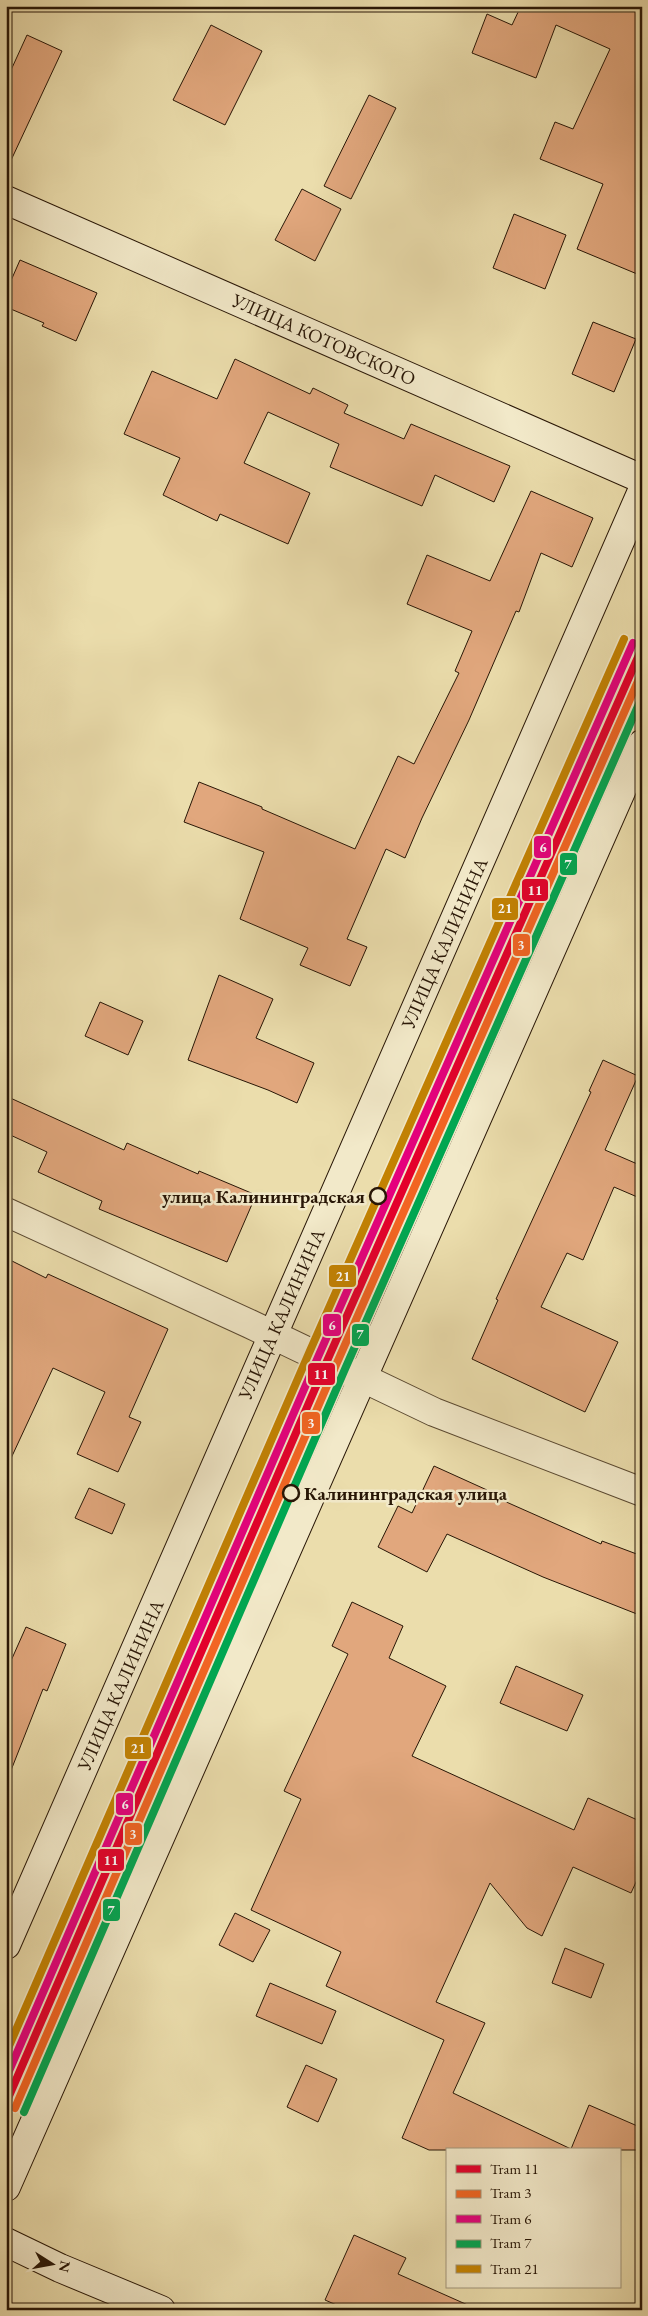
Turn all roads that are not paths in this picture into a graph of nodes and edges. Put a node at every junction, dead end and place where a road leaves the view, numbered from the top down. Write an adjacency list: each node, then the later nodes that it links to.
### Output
1 (6, 200): 2 (street, УЛИЦА КОТОВСКОГО)
2 (642, 479)
3 (642, 491): 6 (street, УЛИЦА КАЛИНИНА)
4 (642, 744): 7 (street)
5 (6, 1212): 6 (street)
6 (272, 1335): 7 (street); 9 (street, УЛИЦА КАЛИНИНА)
7 (362, 1378): 8 (street); 10 (street)
8 (642, 1492)
9 (6, 1945)
10 (6, 2187)
11 (6, 2242): 12 (street)
12 (161, 2310)

